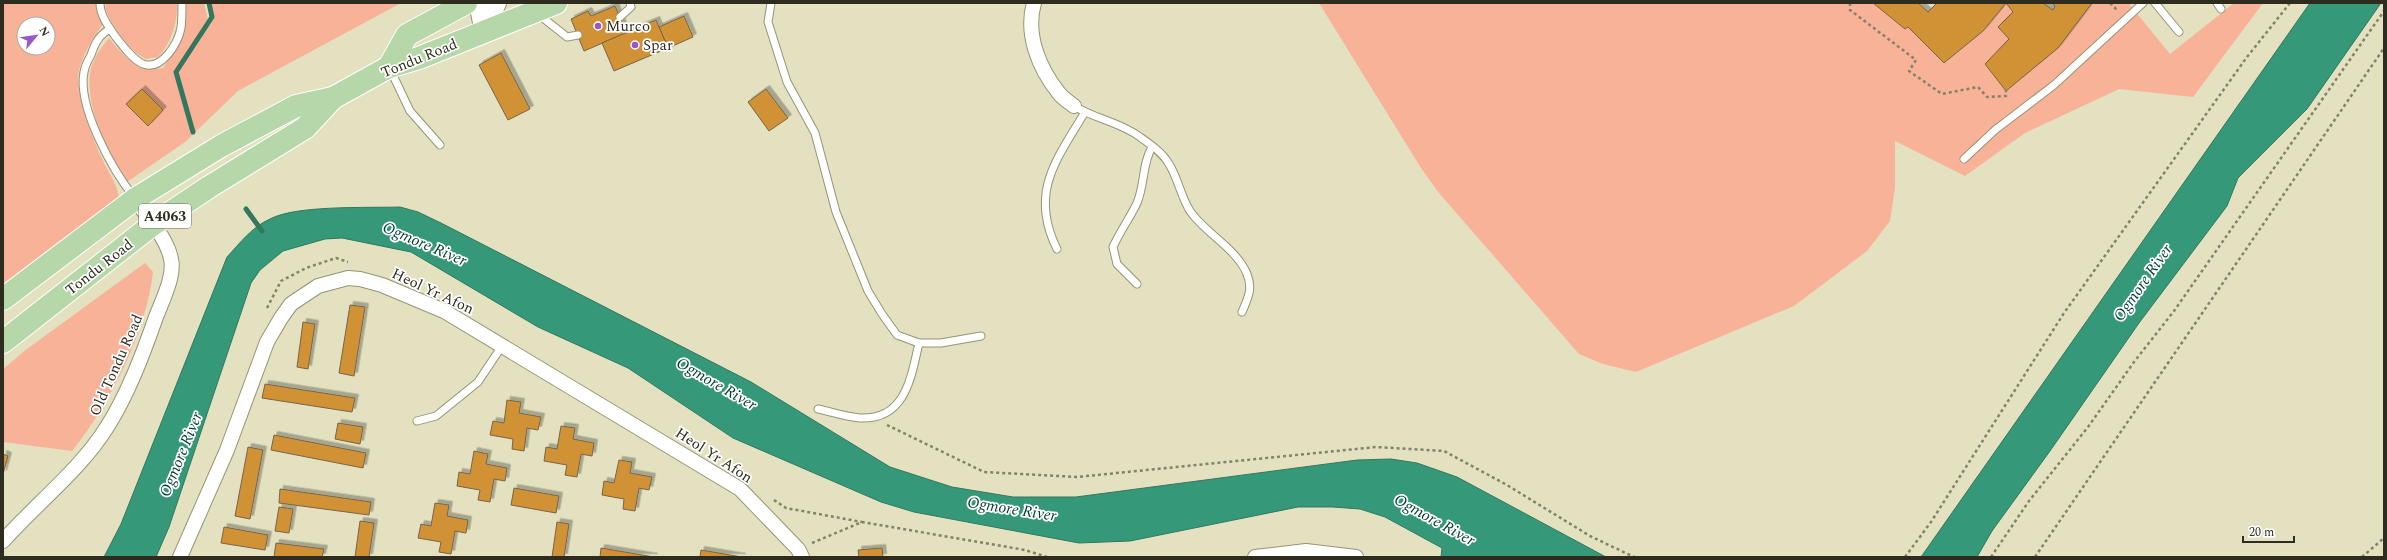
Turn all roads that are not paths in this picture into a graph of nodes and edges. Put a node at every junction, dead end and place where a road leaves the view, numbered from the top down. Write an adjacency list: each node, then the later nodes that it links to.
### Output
1 (100, 3): 14 (lane)
2 (182, 3): 14 (lane)
3 (466, 3): 18 (main road)
4 (478, 3): 15 (street)
5 (497, 3): 15 (street)
6 (556, 3): 12 (main road, A4063)
7 (630, 3): 13 (lane)
8 (771, 3): 32 (lane)
9 (1034, 3): 20 (street)
10 (2143, 3): 23 (lane)
11 (2155, 3): 16 (lane)
12 (530, 7): 15 (main road, A4063); 17 (lane)
13 (620, 17)
14 (110, 29): 24 (lane)
15 (484, 32): 18 (main road, Tondu Road / A4063)
16 (2179, 32)
17 (578, 35)
18 (389, 67): 19 (main road, Tondu Road / A4063); 21 (lane)
19 (333, 98): 24 (main road, Tondu Road / A4063); 25 (main road, Tondu Road / A4063)
20 (1080, 109): 22 (lane); 26 (lane)
21 (440, 145)
22 (1152, 147): 27 (lane); 29 (lane)
23 (1964, 159)
24 (136, 199): 25 (street, Old Tondu Road); 28 (main road, Tondu Road / A4063)
25 (152, 225): 31 (main road, Tondu Road / A4063); 36 (street, Old Tondu Road)
26 (1057, 249)
27 (1137, 284)
28 (3, 299)
29 (1242, 312)
30 (981, 336): 32 (lane)
31 (3, 342)
32 (919, 343): 34 (lane)
33 (502, 346): 35 (lane); 37 (street, Heol Yr Afon); 38 (street, Heol Yr Afon)
34 (818, 409)
35 (417, 422)
36 (3, 541)
37 (800, 553)
38 (180, 557)
39 (1255, 557): 40 (street)
40 (1356, 557)

